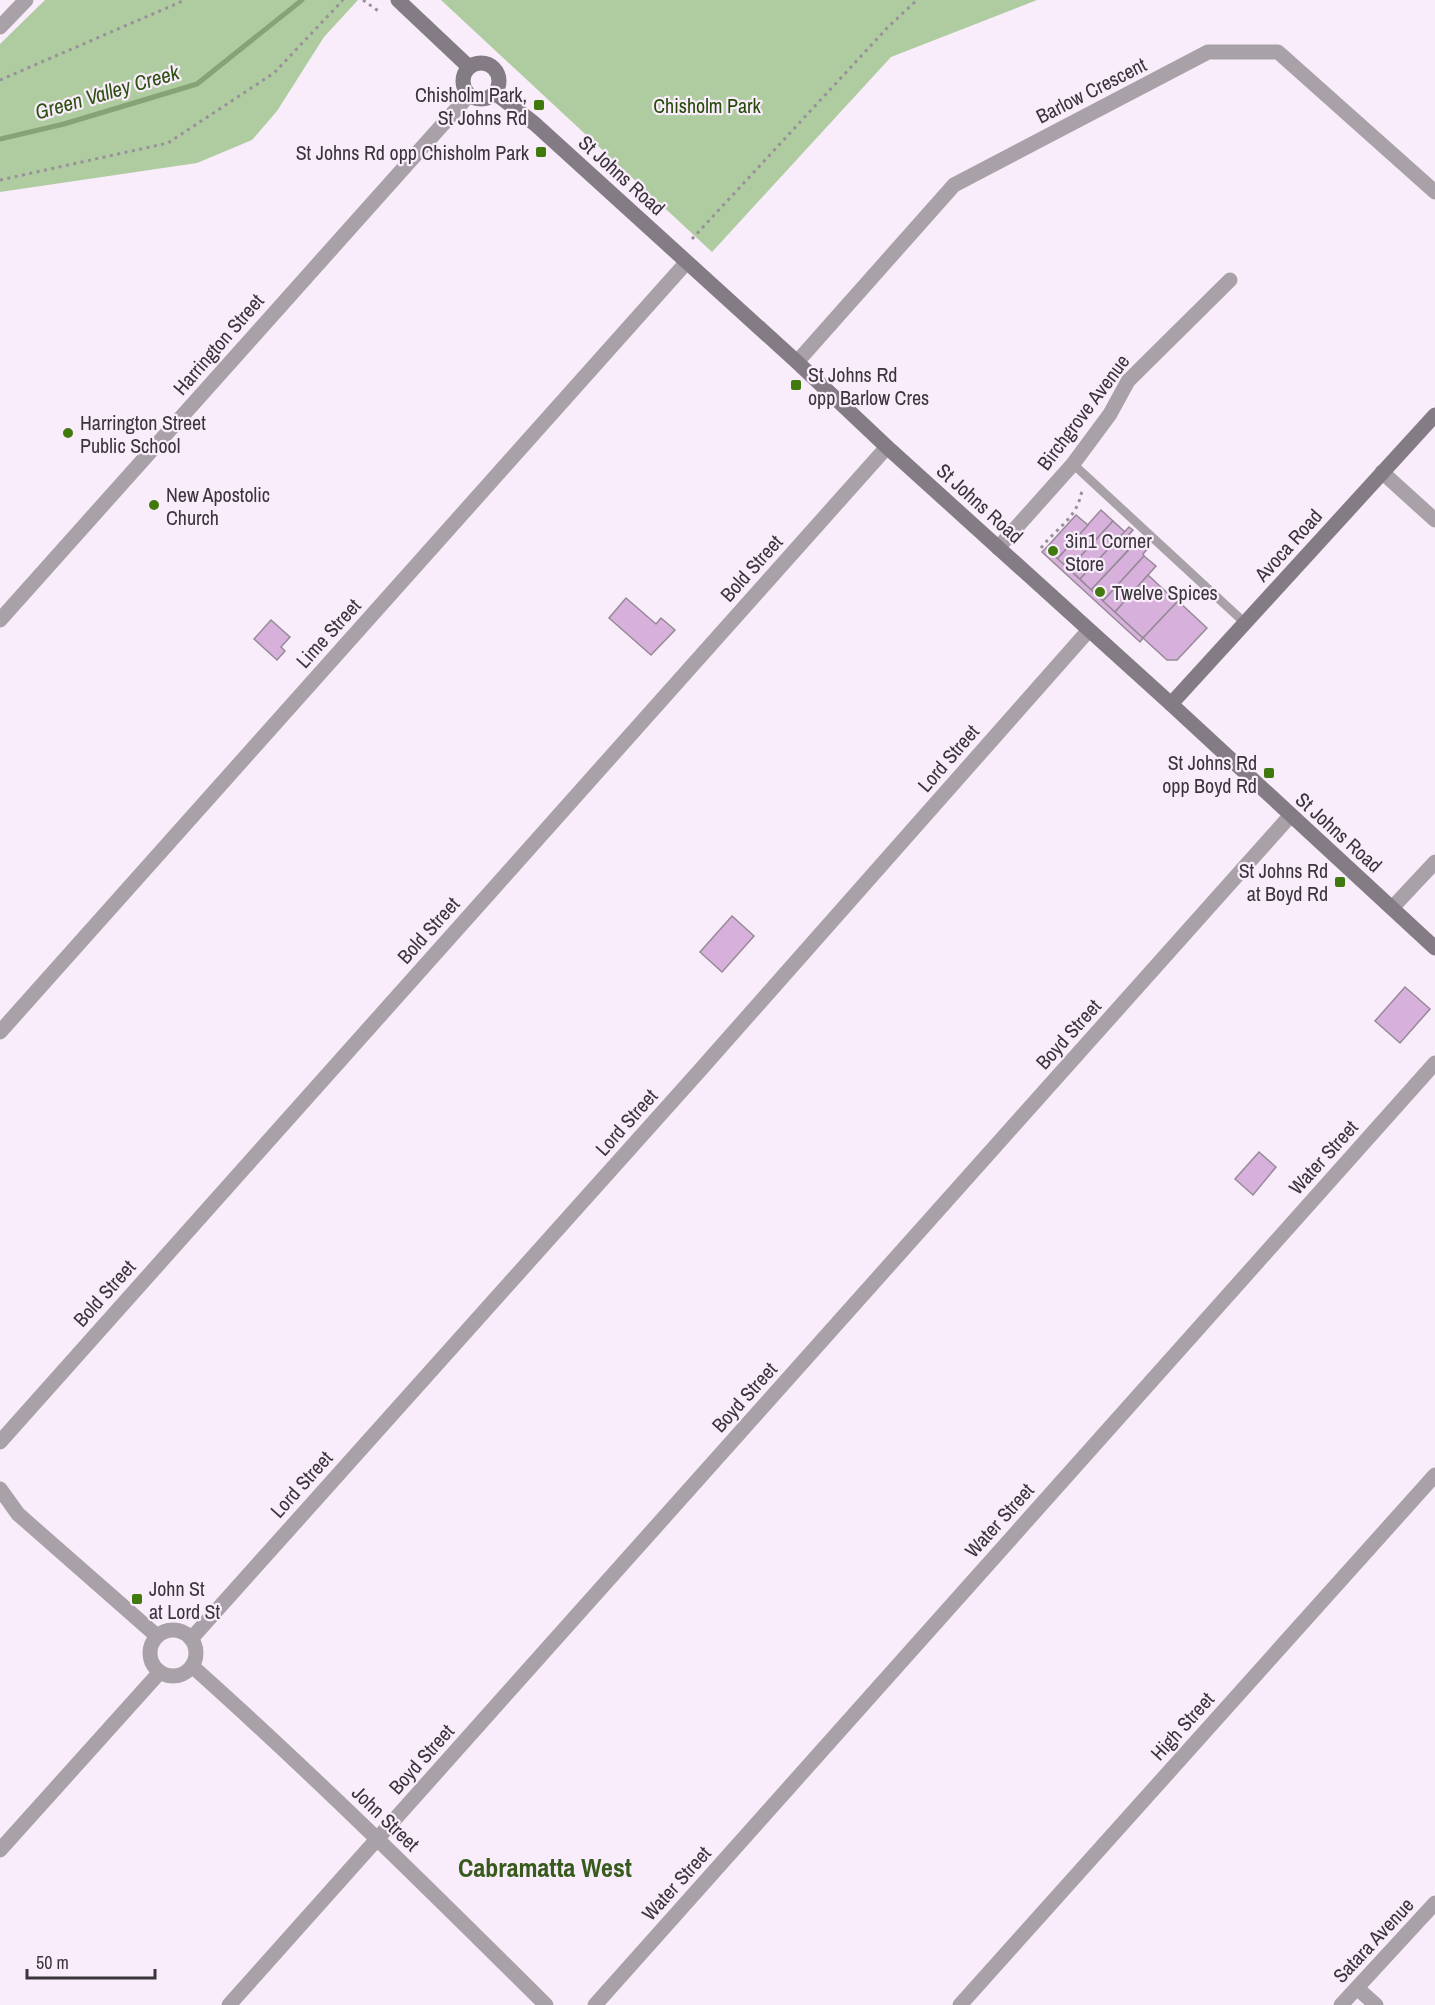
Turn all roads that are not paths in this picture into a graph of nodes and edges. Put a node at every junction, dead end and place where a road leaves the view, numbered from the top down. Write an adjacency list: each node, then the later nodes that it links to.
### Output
1 (26, 0): 3 (street)
2 (398, 0): 4 (main road)
3 (0, 27)
4 (470, 67): 5 (main road); 6 (main road)
5 (495, 93): 6 (main road); 8 (main road, St Johns Road)
6 (469, 95): 17 (street, Harrington Street)
7 (1435, 192): 10 (street, Barlow Crescent)
8 (687, 263): 10 (main road, St Johns Road); 25 (street, Lime Street)
9 (1230, 280): 13 (street, Birchgrove Avenue)
10 (797, 362): 12 (main road, St Johns Road)
11 (1435, 415): 14 (main road, Avoca Road)
12 (887, 447): 16 (main road, St Johns Road); 27 (street, Bold Street)
13 (1073, 464): 16 (street, Birchgrove Avenue); 18 (lane)
14 (1382, 472): 15 (street); 18 (main road, Avoca Road)
15 (1435, 520)
16 (998, 548): 19 (main road, St Johns Road)
17 (0, 620)
18 (1245, 623): 20 (main road, Avoca Road)
19 (1089, 630): 20 (main road, St Johns Road); 33 (street, Lord Street)
20 (1171, 704): 21 (main road, St Johns Road)
21 (1290, 816): 23 (main road, St Johns Road); 36 (street, Boyd Street)
22 (1435, 862): 23 (street)
23 (1392, 908): 24 (main road, St Johns Road)
24 (1435, 948)
25 (0, 1032)
26 (1435, 1063): 42 (street, Water Street)
27 (0, 1442)
28 (1435, 1475): 43 (street, High Street)
29 (0, 1489): 31 (street)
30 (0, 1505): 31 (street)
31 (18, 1514): 32 (street)
32 (157, 1636): 33 (street); 35 (street)
33 (191, 1639): 34 (street)
34 (192, 1666): 35 (street); 36 (street, John Street)
35 (160, 1672): 37 (street)
36 (378, 1839): 40 (street, Boyd Street); 41 (street, John Street)
37 (0, 1851)
38 (1435, 1903): 39 (street, Satara Avenue)
39 (1357, 1988): 44 (street, Satara Avenue); 45 (street)
40 (229, 2005)
41 (546, 2005)
42 (595, 2005)
43 (960, 2005)
44 (1341, 2005)
45 (1376, 2005)

